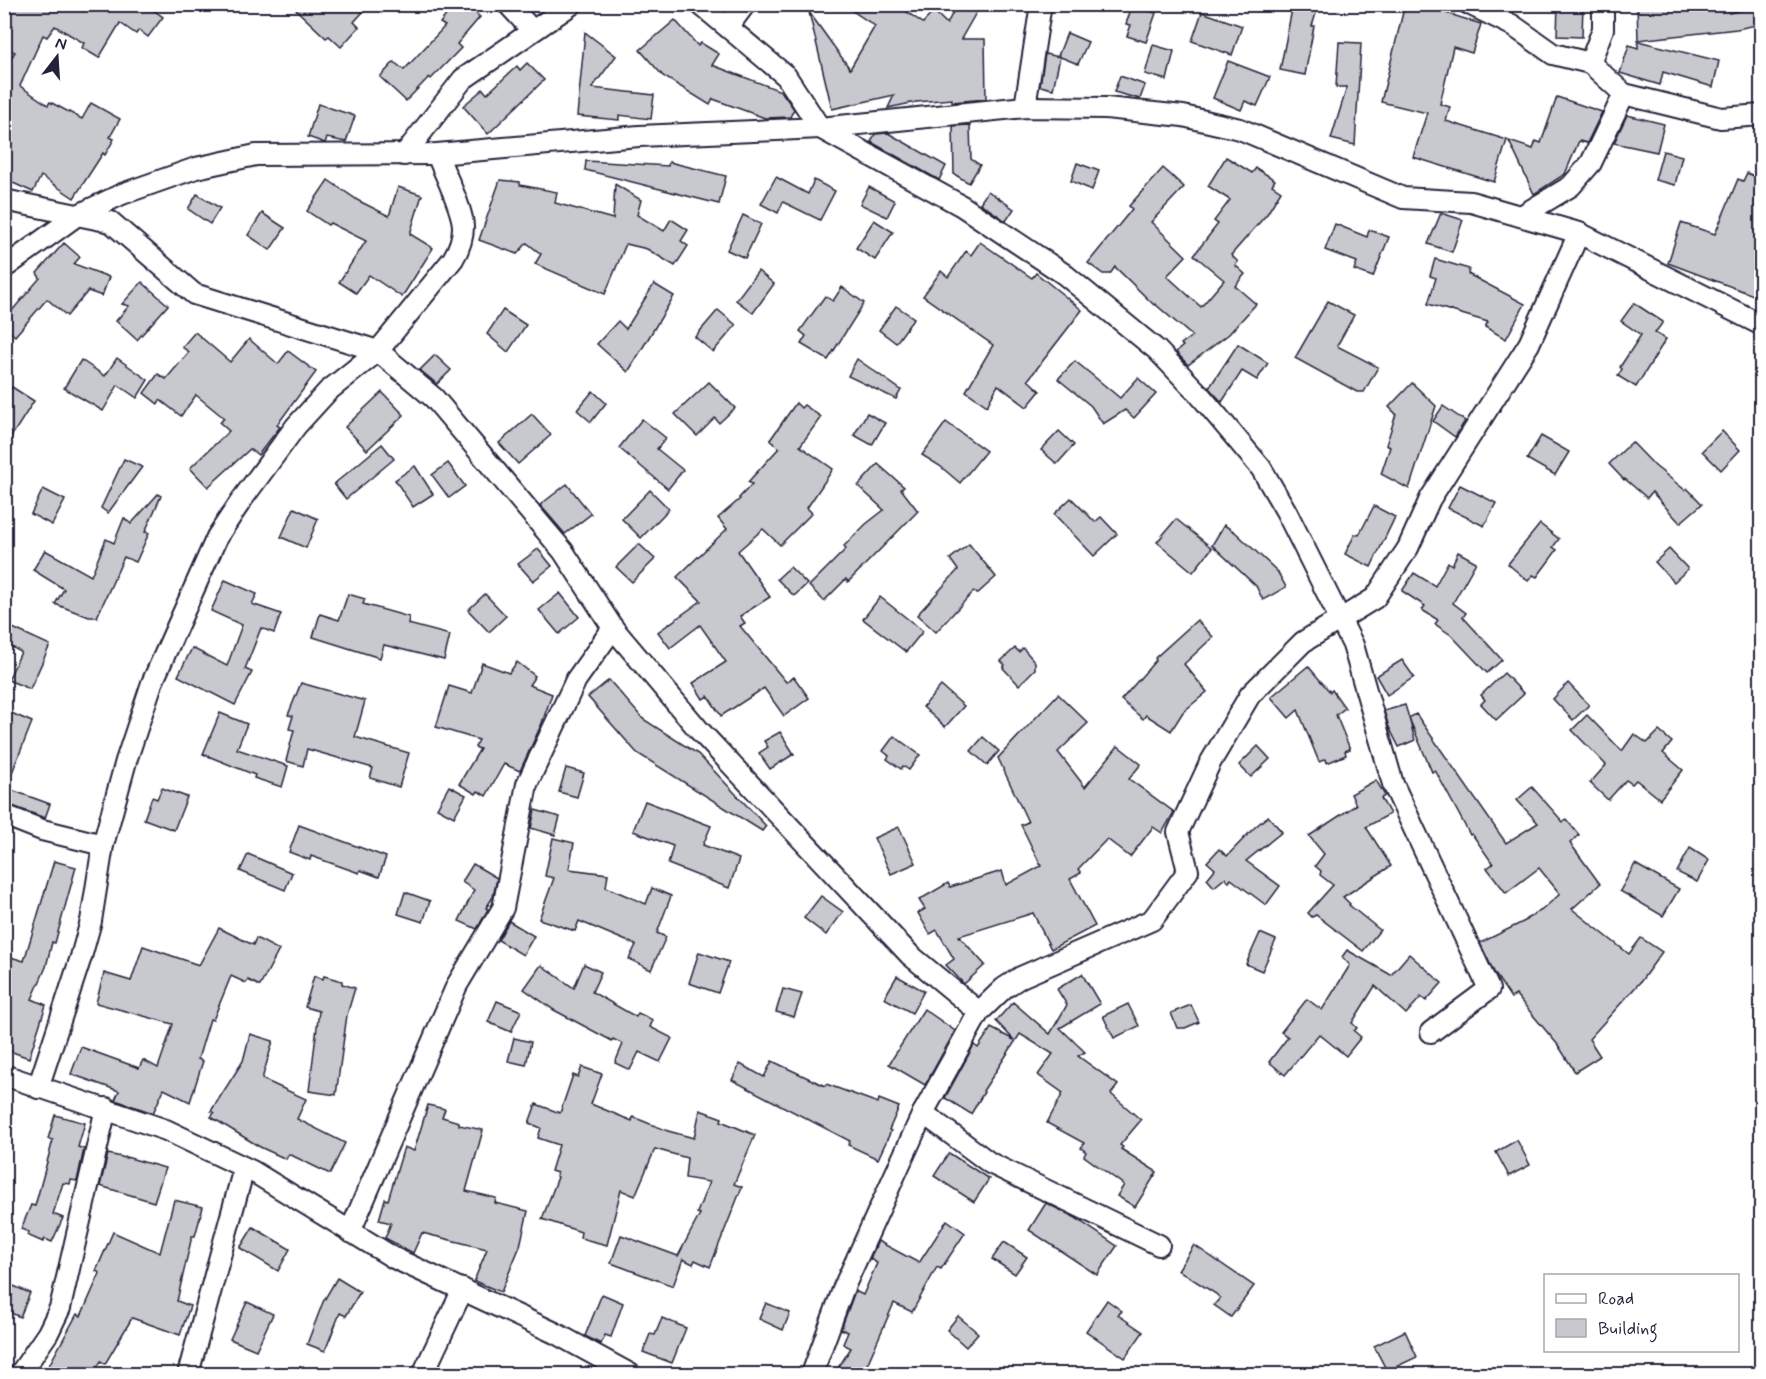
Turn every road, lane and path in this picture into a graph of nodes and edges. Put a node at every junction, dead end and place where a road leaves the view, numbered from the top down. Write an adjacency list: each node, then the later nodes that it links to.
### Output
1 (508, 4): 9 (street)
2 (572, 4): 9 (street)
3 (700, 4): 8 (street)
4 (745, 4): 8 (street)
5 (1041, 4): 12 (street)
6 (1468, 4): 10 (street)
7 (1603, 4): 10 (street)
8 (728, 27): 14 (street)
9 (532, 30): 16 (street)
10 (1590, 63): 11 (street)
11 (1624, 94): 13 (street); 19 (street)
12 (1024, 107): 14 (street); 19 (street)
13 (1761, 115)
14 (820, 128): 15 (street); 24 (street)
15 (437, 154): 16 (street); 23 (street)
16 (404, 156): 18 (street)
17 (4, 200): 18 (street)
18 (76, 216): 21 (street); 23 (street)
19 (1521, 216): 20 (street)
20 (1579, 233): 22 (street); 24 (street)
21 (4, 268)
22 (1761, 326)
23 (378, 351): 25 (street); 27 (street)
24 (1340, 621): 28 (street); 29 (street)
25 (613, 628): 28 (street); 35 (street)
26 (4, 815): 27 (street)
27 (103, 845): 31 (street)
28 (979, 1012): 33 (street)
29 (1431, 1032)
30 (4, 1075): 31 (street)
31 (38, 1088): 32 (street)
32 (106, 1108): 34 (street); 38 (street)
33 (923, 1113): 36 (street); 42 (street)
34 (244, 1168): 35 (street); 39 (street)
35 (350, 1232): 37 (street)
36 (1159, 1245)
37 (463, 1289): 40 (street); 41 (street)
38 (20, 1374)
39 (188, 1374)
40 (423, 1374)
41 (630, 1374)
42 (812, 1374)

